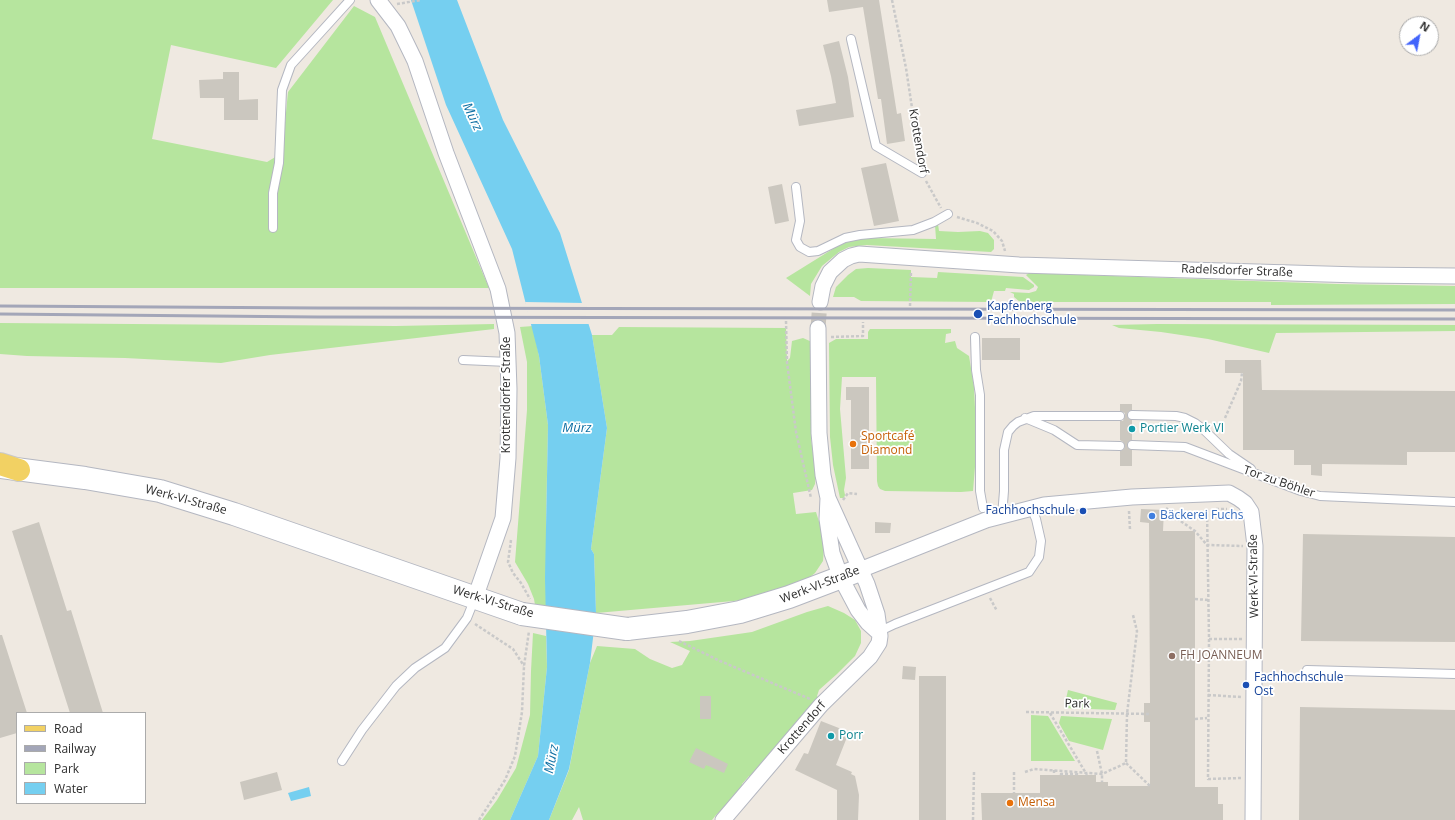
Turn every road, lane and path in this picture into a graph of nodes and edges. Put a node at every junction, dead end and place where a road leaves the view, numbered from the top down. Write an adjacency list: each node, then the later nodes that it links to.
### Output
1 (350, 0): 10 (lane)
2 (378, 0): 22 (street, Krottendorfer Straße)
3 (421, 0): 5 (path)
4 (892, 0): 7 (path, Krottendorf)
5 (405, 3)
6 (850, 39): 7 (lane)
7 (922, 173): 9 (path, Krottendorf)
8 (796, 187): 9 (lane)
9 (948, 214): 11 (path)
10 (273, 228)
11 (1013, 264): 13 (street, Radelsdorfer Straße); 14 (street)
12 (911, 270): 15 (path)
13 (1455, 276)
14 (820, 302)
15 (910, 306)
16 (786, 321): 33 (path)
17 (863, 322): 19 (path)
18 (818, 328): 34 (street, Krottendorf)
19 (831, 337)
20 (975, 337): 36 (lane)
21 (463, 360): 22 (lane)
22 (508, 362): 47 (street, Krottendorfer Straße)
23 (1242, 373): 27 (path)
24 (1132, 415): 31 (lane)
25 (1120, 416): 26 (lane)
26 (1025, 418): 29 (lane); 41 (lane)
27 (1225, 418)
28 (1132, 445): 31 (lane, Tor zu Böhler)
29 (1120, 446)
30 (6, 467): 47 (main road, Werk-VI-Straße)
31 (1264, 477): 35 (lane, Tor zu Böhler)
32 (857, 494): 34 (path)
33 (811, 498)
34 (834, 500): 45 (street, Krottendorf); 46 (street, Krottendorf)
35 (1455, 502)
36 (983, 508)
37 (1031, 508): 41 (street, Werk-VI-Straße); 44 (street, Werk-VI-Straße); 54 (lane)
38 (1129, 508): 42 (path)
39 (1166, 508): 43 (path)
40 (1207, 509): 43 (path)
41 (1002, 516): 45 (street, Werk-VI-Straße)
42 (1130, 530)
43 (1207, 545): 44 (path); 50 (path)
44 (1255, 546): 57 (street, Werk-VI-Straße)
45 (860, 570): 46 (main road, Werk-VI-Straße); 54 (street, Krottendorf)
46 (841, 578): 47 (main road, Werk-VI-Straße, bridge); 54 (street, Krottendorf)
47 (475, 598): 53 (lane, Krottendorfer Straße)
48 (990, 598): 51 (path)
49 (1195, 599): 50 (path)
50 (1208, 600): 56 (path)
51 (997, 611)
52 (1133, 615): 66 (path)
53 (467, 618): 58 (path); 71 (lane, Krottendorfer Straße)
54 (879, 634): 63 (street, Krottendorf)
55 (673, 638): 63 (path)
56 (1209, 639): 57 (path); 61 (path)
57 (1254, 640): 62 (street, Werk-VI-Straße)
58 (524, 666)
59 (1307, 670): 60 (lane)
60 (1455, 674)
61 (1208, 695): 62 (path); 68 (path)
62 (1254, 697): 88 (street, Werk-VI-Straße)
63 (821, 705): 86 (street, Krottendorf)
64 (1026, 712): 65 (path, Park)
65 (1050, 713): 66 (path, Park); 78 (path)
66 (1127, 714): 67 (path, Park); 72 (path)
67 (1150, 714)
68 (1207, 718): 69 (path); 82 (path)
69 (1195, 719)
70 (1097, 751): 79 (path)
71 (342, 761)
72 (1126, 763): 79 (path); 84 (path)
73 (1054, 770): 76 (path); 77 (path); 80 (path)
74 (974, 772): 87 (path)
75 (1014, 772): 85 (path)
76 (1025, 772)
77 (1077, 772): 78 (path); 81 (path)
78 (1086, 774): 79 (path)
79 (1102, 774): 83 (path)
80 (1054, 775)
81 (1061, 775)
82 (1248, 777)
83 (1102, 782)
84 (1150, 786)
85 (1014, 793)
86 (723, 820)
87 (973, 820)
88 (1253, 820)

